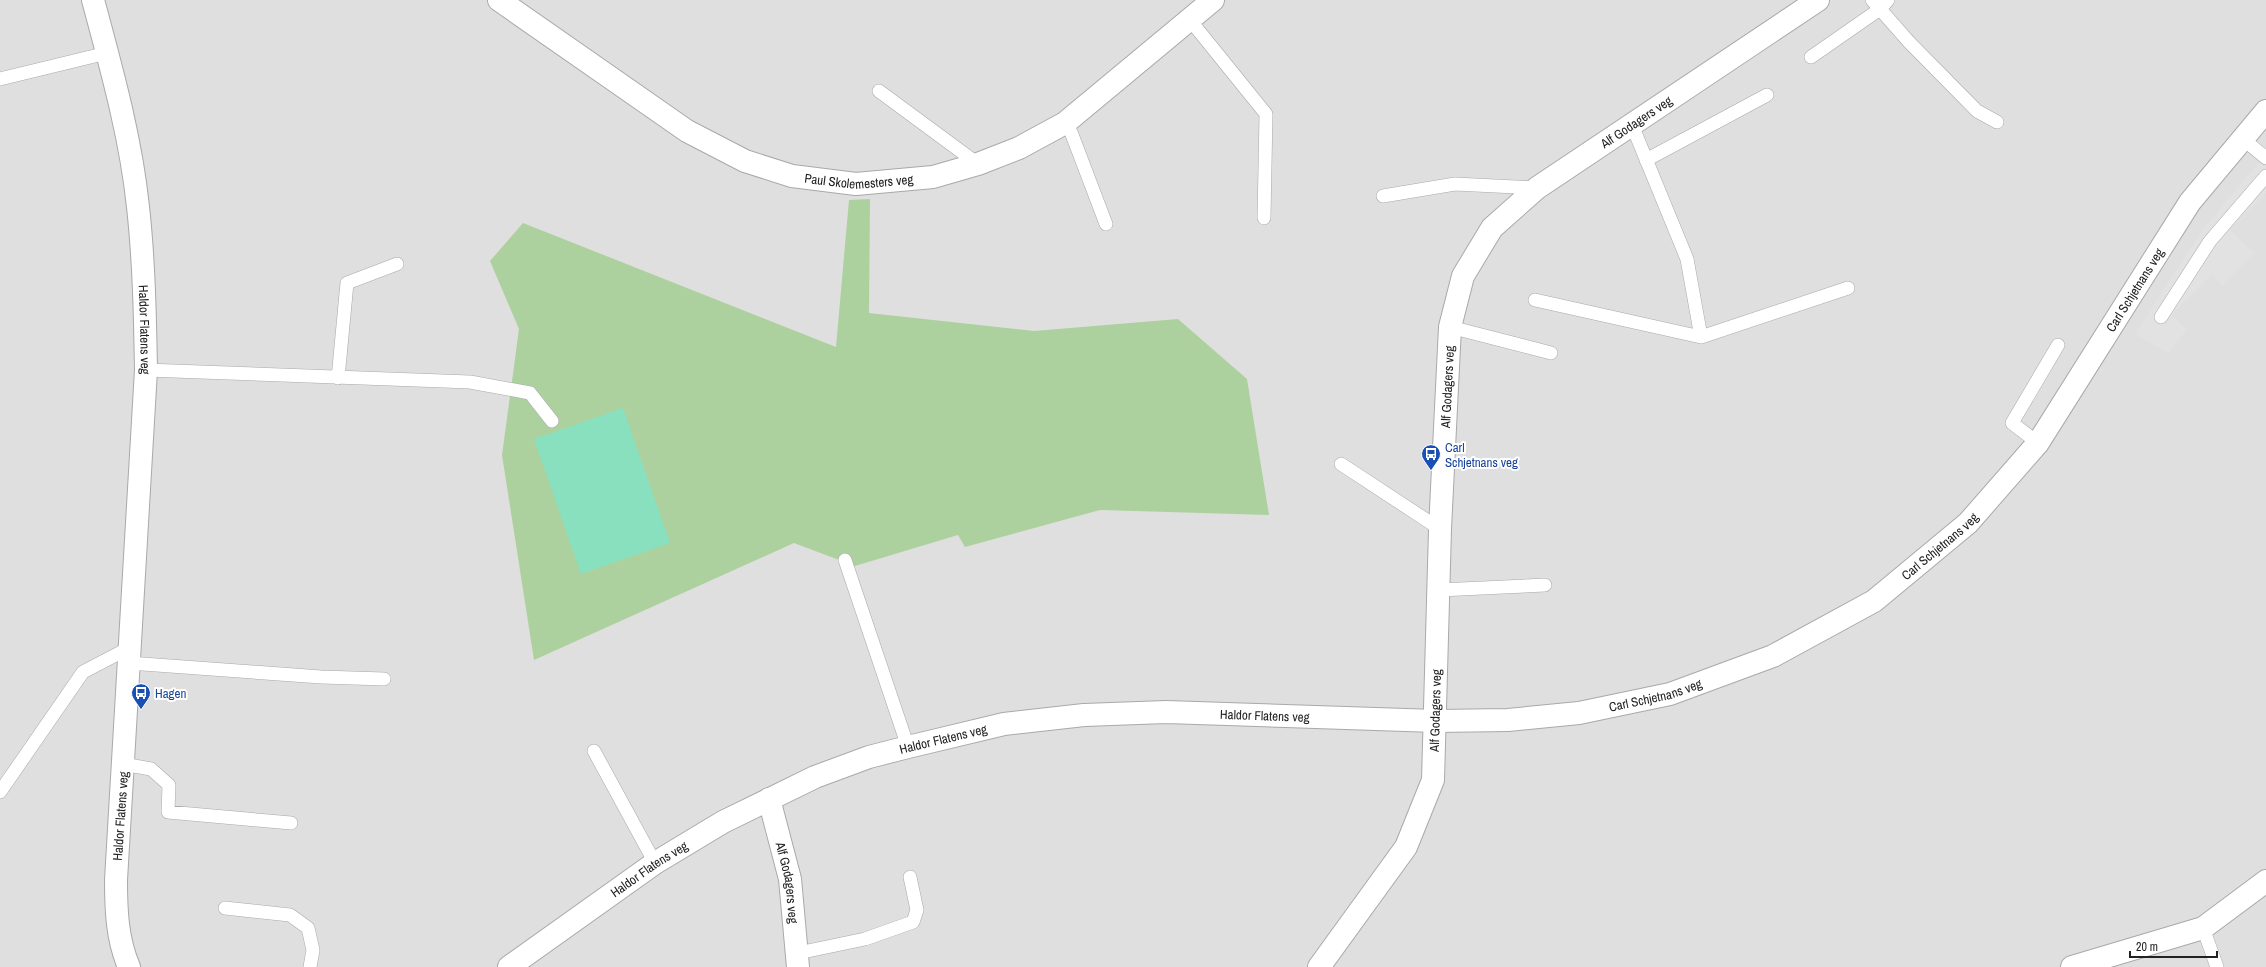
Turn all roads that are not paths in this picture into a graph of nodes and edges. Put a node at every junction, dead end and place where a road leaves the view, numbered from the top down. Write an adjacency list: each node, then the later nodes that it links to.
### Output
1 (93, 0): 7 (street, Haldor Flatens veg)
2 (499, 0): 19 (street, Paul Skolemesters veg)
3 (1213, 0): 6 (street, Paul Skolemesters veg)
4 (1818, 0): 15 (street, Alf Godagers veg)
5 (1880, 3): 8 (lane); 13 (lane)
6 (1190, 20): 14 (street, Paul Skolemesters veg); 23 (lane)
7 (107, 53): 9 (lane); 33 (street, Haldor Flatens veg)
8 (1811, 57)
9 (0, 79)
10 (879, 91): 19 (lane)
11 (1767, 95): 18 (lane)
12 (2266, 111): 16 (street, Carl Schjetnans veg)
13 (1997, 122)
14 (1065, 123): 19 (street, Paul Skolemesters veg); 24 (lane)
15 (1632, 125): 18 (lane); 21 (street, Alf Godagers veg)
16 (2243, 139): 17 (lane); 36 (street, Carl Schjetnans veg)
17 (2266, 158)
18 (1646, 160): 30 (lane)
19 (978, 164)
20 (2266, 176): 28 (lane)
21 (1537, 188): 22 (lane); 29 (street, Alf Godagers veg)
22 (1383, 196)
23 (1264, 218)
24 (1106, 224)
25 (396, 264): 34 (lane)
26 (1848, 288): 30 (lane)
27 (1535, 300): 30 (lane)
28 (2161, 317)
29 (1450, 327): 32 (lane); 38 (street, Alf Godagers veg)
30 (1701, 337)
31 (2058, 345): 36 (lane)
32 (1551, 353)
33 (146, 370): 34 (lane); 42 (street, Haldor Flatens veg)
34 (338, 378): 35 (lane)
35 (552, 421)
36 (2038, 443): 44 (street, Carl Schjetnans veg)
37 (1341, 464): 38 (lane)
38 (1440, 529): 41 (street, Alf Godagers veg)
39 (844, 560): 45 (lane)
40 (1545, 584): 41 (lane)
41 (1439, 590): 44 (street, Alf Godagers veg)
42 (129, 656): 43 (lane); 47 (street, Haldor Flatens veg); 48 (lane)
43 (384, 679)
44 (1436, 721): 45 (street, Haldor Flatens veg); 60 (street, Alf Godagers veg)
45 (908, 747): 49 (street, Haldor Flatens veg)
46 (594, 751): 51 (lane)
47 (123, 764): 50 (lane); 57 (street, Haldor Flatens veg)
48 (0, 792)
49 (769, 799): 51 (street, Haldor Flatens veg); 56 (street, Alf Godagers veg)
50 (291, 823)
51 (655, 863): 59 (street, Haldor Flatens veg)
52 (910, 877): 56 (lane)
53 (2266, 881): 55 (street)
54 (225, 908): 58 (lane)
55 (2203, 928): 61 (street); 62 (lane)
56 (798, 960)
57 (129, 967)
58 (310, 967)
59 (509, 967)
60 (1319, 967)
61 (2072, 967)
62 (2217, 967)

